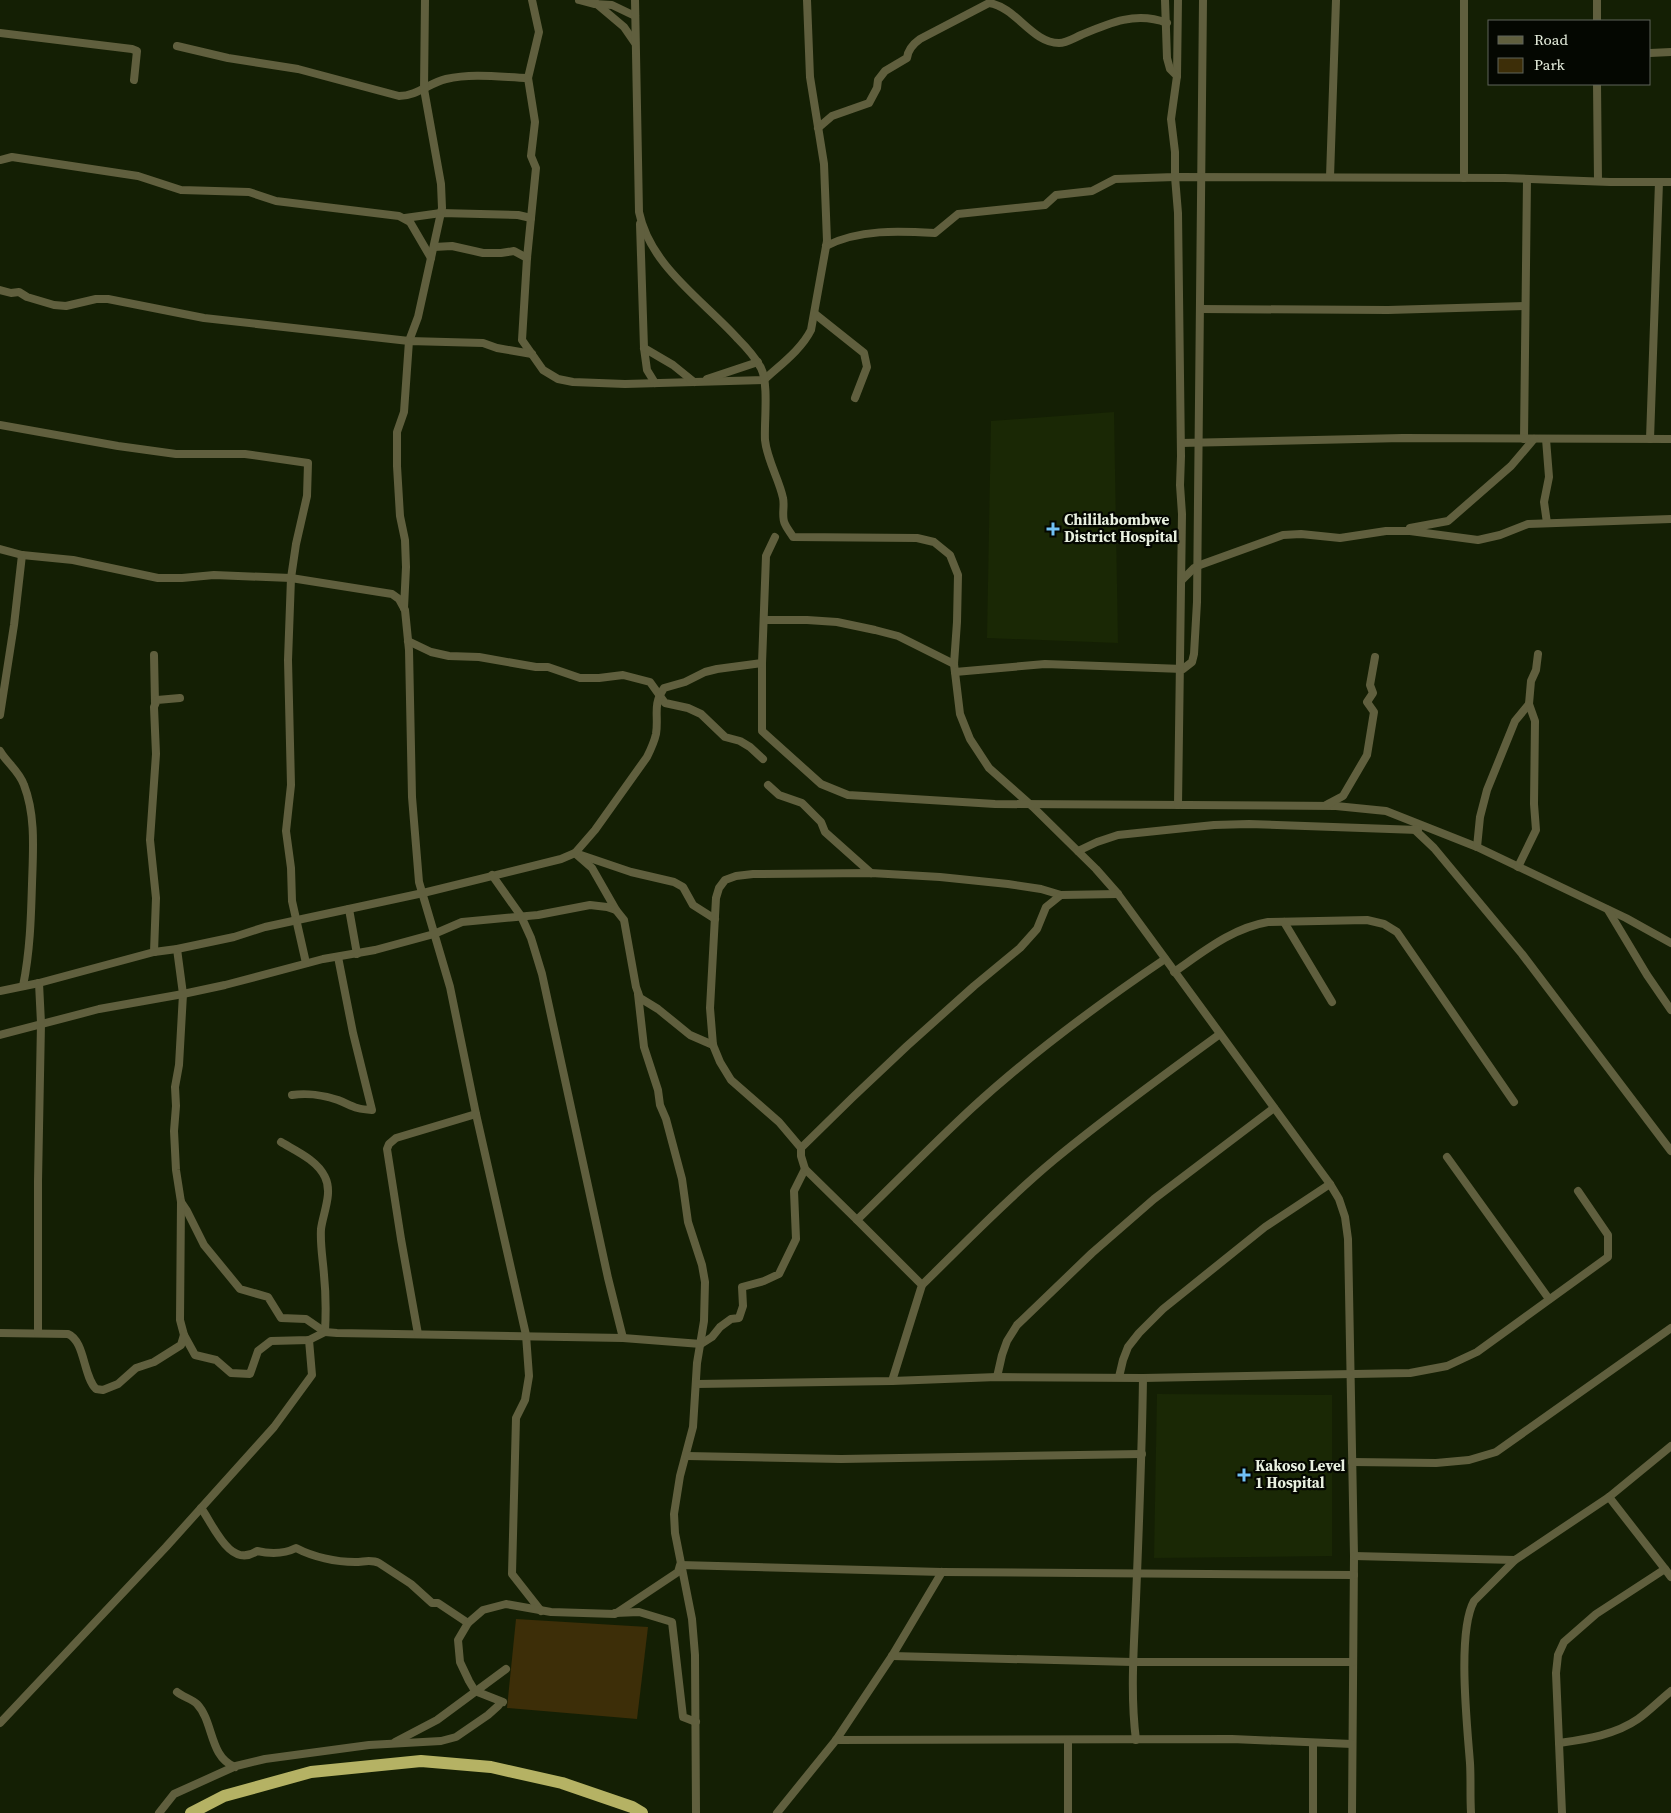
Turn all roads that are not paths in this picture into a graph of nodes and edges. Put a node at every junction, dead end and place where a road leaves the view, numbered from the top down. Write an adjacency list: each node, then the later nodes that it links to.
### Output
1 (425, 0): 25 (street)
2 (532, 0): 22 (street)
3 (579, 0): 12 (street)
4 (635, 0): 13 (street)
5 (807, 0): 26 (street)
6 (1165, 0): 15 (street)
7 (1178, 0): 21 (street)
8 (1204, 0): 30 (street)
9 (1336, 0): 28 (street)
10 (1464, 0): 31 (street)
11 (1597, 0): 14 (street)
12 (595, 2): 13 (street); 17 (street)
13 (635, 16): 17 (street)
14 (1597, 20)
15 (1167, 23): 21 (street); 26 (street)
16 (0, 33): 23 (street)
17 (635, 43): 36 (street)
18 (177, 46): 25 (street)
19 (1671, 52): 20 (street)
20 (1651, 53)
21 (1176, 76): 29 (street)
22 (528, 78): 25 (street); 39 (street)
23 (134, 80)
24 (1597, 85): 33 (street)
25 (424, 89): 37 (street)
26 (818, 128): 40 (street)
27 (0, 160): 38 (street)
28 (1330, 177): 30 (street); 31 (street)
29 (1175, 178): 30 (street); 40 (street); 62 (street)
30 (1202, 178): 46 (street)
31 (1464, 178): 32 (street)
32 (1527, 179): 33 (street); 45 (street)
33 (1598, 182): 34 (street)
34 (1659, 182): 35 (street); 60 (street)
35 (1671, 182)
36 (639, 212): 49 (street); 51 (street)
37 (441, 213): 38 (street); 39 (street); 41 (street)
38 (405, 218): 42 (street)
39 (531, 218): 43 (street)
40 (826, 246): 47 (street)
41 (434, 247): 42 (street); 43 (street)
42 (431, 258): 48 (street)
43 (527, 258): 50 (street)
44 (0, 290): 48 (street)
45 (1525, 306): 46 (street); 57 (street)
46 (1200, 309): 63 (street)
47 (815, 314): 52 (street); 55 (street)
48 (409, 341): 50 (street); 73 (street)
49 (644, 348): 53 (street); 54 (street)
50 (532, 354): 53 (street)
51 (758, 362): 52 (street); 54 (street)
52 (764, 380): 54 (street); 80 (street)
53 (655, 382): 54 (street)
54 (696, 382)
55 (855, 398)
56 (0, 425): 71 (street)
57 (1524, 439): 58 (street); 63 (street)
58 (1534, 439): 59 (street); 66 (street)
59 (1546, 439): 60 (street); 65 (street)
60 (1650, 439): 61 (street)
61 (1671, 440)
62 (1181, 443): 63 (street); 72 (street)
63 (1199, 443): 70 (street)
64 (1671, 519): 65 (street)
65 (1547, 523): 66 (street)
66 (1396, 531): 70 (street)
67 (775, 537): 74 (street)
68 (0, 549): 69 (street)
69 (22, 555): 71 (street); 87 (street)
70 (1197, 567): 72 (street); 81 (street)
71 (291, 578): 73 (street); 110 (street)
72 (1182, 580): 81 (street)
73 (404, 608): 75 (street)
74 (765, 620): 79 (street); 80 (street)
75 (408, 641): 83 (street); 102 (street)
76 (1538, 654): 86 (street)
77 (154, 655): 85 (street)
78 (1375, 657): 93 (street)
79 (762, 663): 83 (street); 91 (street)
80 (954, 664): 82 (street)
81 (1180, 668): 82 (street); 92 (street)
82 (955, 672): 91 (street)
83 (660, 694): 89 (street); 98 (street)
84 (180, 698): 85 (street)
85 (155, 703): 115 (street)
86 (1529, 704): 96 (street); 99 (street)
87 (0, 715)
88 (0, 751): 122 (street)
89 (763, 759)
90 (768, 785): 100 (street)
91 (1030, 804): 92 (street); 97 (street)
92 (1178, 805): 93 (street)
93 (1326, 806): 95 (street)
94 (1415, 830): 95 (street); 97 (street); 138 (street)
95 (1437, 832): 96 (street)
96 (1477, 847): 99 (street)
97 (1078, 851): 103 (street)
98 (575, 853): 101 (street); 107 (street); 109 (street)
99 (1518, 866): 105 (street)
100 (871, 873): 104 (street); 109 (street)
101 (492, 875): 102 (street); 108 (street)
102 (423, 893): 106 (street); 112 (street)
103 (1118, 894): 104 (street); 118 (street)
104 (1061, 895): 137 (street)
105 (1607, 909): 113 (street); 127 (street)
106 (349, 910): 110 (street); 116 (street)
107 (616, 910): 108 (street); 125 (street)
108 (521, 916): 112 (street); 154 (street)
109 (715, 919): 131 (street)
110 (296, 921): 114 (street); 119 (street)
111 (1284, 922): 120 (street); 126 (street); 133 (street)
112 (434, 934): 116 (street); 135 (street)
113 (1671, 943)
114 (177, 949): 115 (street); 124 (street)
115 (154, 952): 121 (street)
116 (357, 954): 117 (street)
117 (338, 957): 119 (street); 132 (street)
118 (1165, 959): 120 (street); 144 (street)
119 (306, 963): 124 (street)
120 (1174, 972): 129 (street)
121 (39, 983): 122 (street); 128 (street)
122 (23, 986): 123 (street)
123 (0, 991)
124 (183, 994): 128 (street); 143 (street)
125 (638, 994): 131 (street); 156 (street)
126 (1332, 1002)
127 (1671, 1010)
128 (42, 1023): 130 (street); 150 (street)
129 (1220, 1034): 134 (street); 145 (street)
130 (0, 1035)
131 (713, 1046): 137 (street)
132 (292, 1095)
133 (1514, 1102)
134 (1274, 1108): 141 (street); 158 (street)
135 (476, 1114): 151 (street); 153 (street)
136 (281, 1142): 148 (street)
137 (802, 1148): 140 (street)
138 (1671, 1151)
139 (1447, 1157): 146 (street)
140 (806, 1169): 144 (street); 156 (street)
141 (1330, 1184): 157 (street); 159 (street)
142 (1578, 1191): 146 (street)
143 (181, 1202): 148 (street); 152 (street)
144 (858, 1220): 145 (street)
145 (922, 1285): 161 (street)
146 (1549, 1299): 157 (street)
147 (1671, 1328): 166 (street)
148 (325, 1332): 151 (street); 155 (street)
149 (0, 1333): 150 (street)
150 (38, 1333): 152 (street)
151 (418, 1334): 153 (street)
152 (184, 1335): 155 (street)
153 (526, 1335): 154 (street); 177 (street)
154 (623, 1338): 156 (street)
155 (309, 1340): 168 (street)
156 (701, 1344): 162 (street)
157 (1351, 1375): 160 (street); 166 (street)
158 (997, 1377): 159 (street); 161 (street)
159 (1119, 1377): 160 (street)
160 (1143, 1378): 164 (street)
161 (892, 1381): 162 (street)
162 (696, 1384): 165 (street)
163 (1671, 1446): 167 (street)
164 (1142, 1454): 165 (street); 174 (street)
165 (687, 1456): 171 (street)
166 (1352, 1462): 169 (street)
167 (1608, 1497): 170 (street); 172 (street)
168 (201, 1508): 179 (street); 188 (street)
169 (1354, 1556): 170 (street); 175 (street)
170 (1515, 1560): 205 (street)
171 (680, 1565): 173 (street); 178 (street); 187 (street)
172 (1664, 1569): 176 (street); 194 (street)
173 (942, 1572): 174 (street); 180 (street)
174 (1136, 1574): 175 (street); 181 (street)
175 (1354, 1575): 182 (street)
176 (1671, 1577)
177 (541, 1611): 178 (street); 179 (street)
178 (615, 1614): 187 (street)
179 (468, 1623): 184 (street)
180 (892, 1656): 181 (street); 189 (street)
181 (1132, 1662): 182 (street); 190 (street)
182 (1353, 1662): 195 (street)
183 (506, 1669): 184 (street)
184 (475, 1691): 192 (street); 192 (street)
185 (1671, 1691): 194 (street)
186 (177, 1692): 196 (street)
187 (696, 1722): 200 (street)
188 (0, 1723)
189 (836, 1740): 191 (street); 201 (street)
190 (1136, 1740): 191 (street); 193 (street)
191 (1068, 1741): 202 (street)
192 (393, 1743): 196 (street)
193 (1313, 1743): 195 (street); 203 (street)
194 (1558, 1743): 206 (street)
195 (1352, 1744): 204 (street)
196 (234, 1767): 197 (street)
197 (159, 1813)
198 (191, 1813): 199 (highway)
199 (642, 1813)
200 (696, 1813)
201 (777, 1813)
202 (1068, 1813)
203 (1313, 1813)
204 (1352, 1813)
205 (1471, 1813)
206 (1562, 1813)

